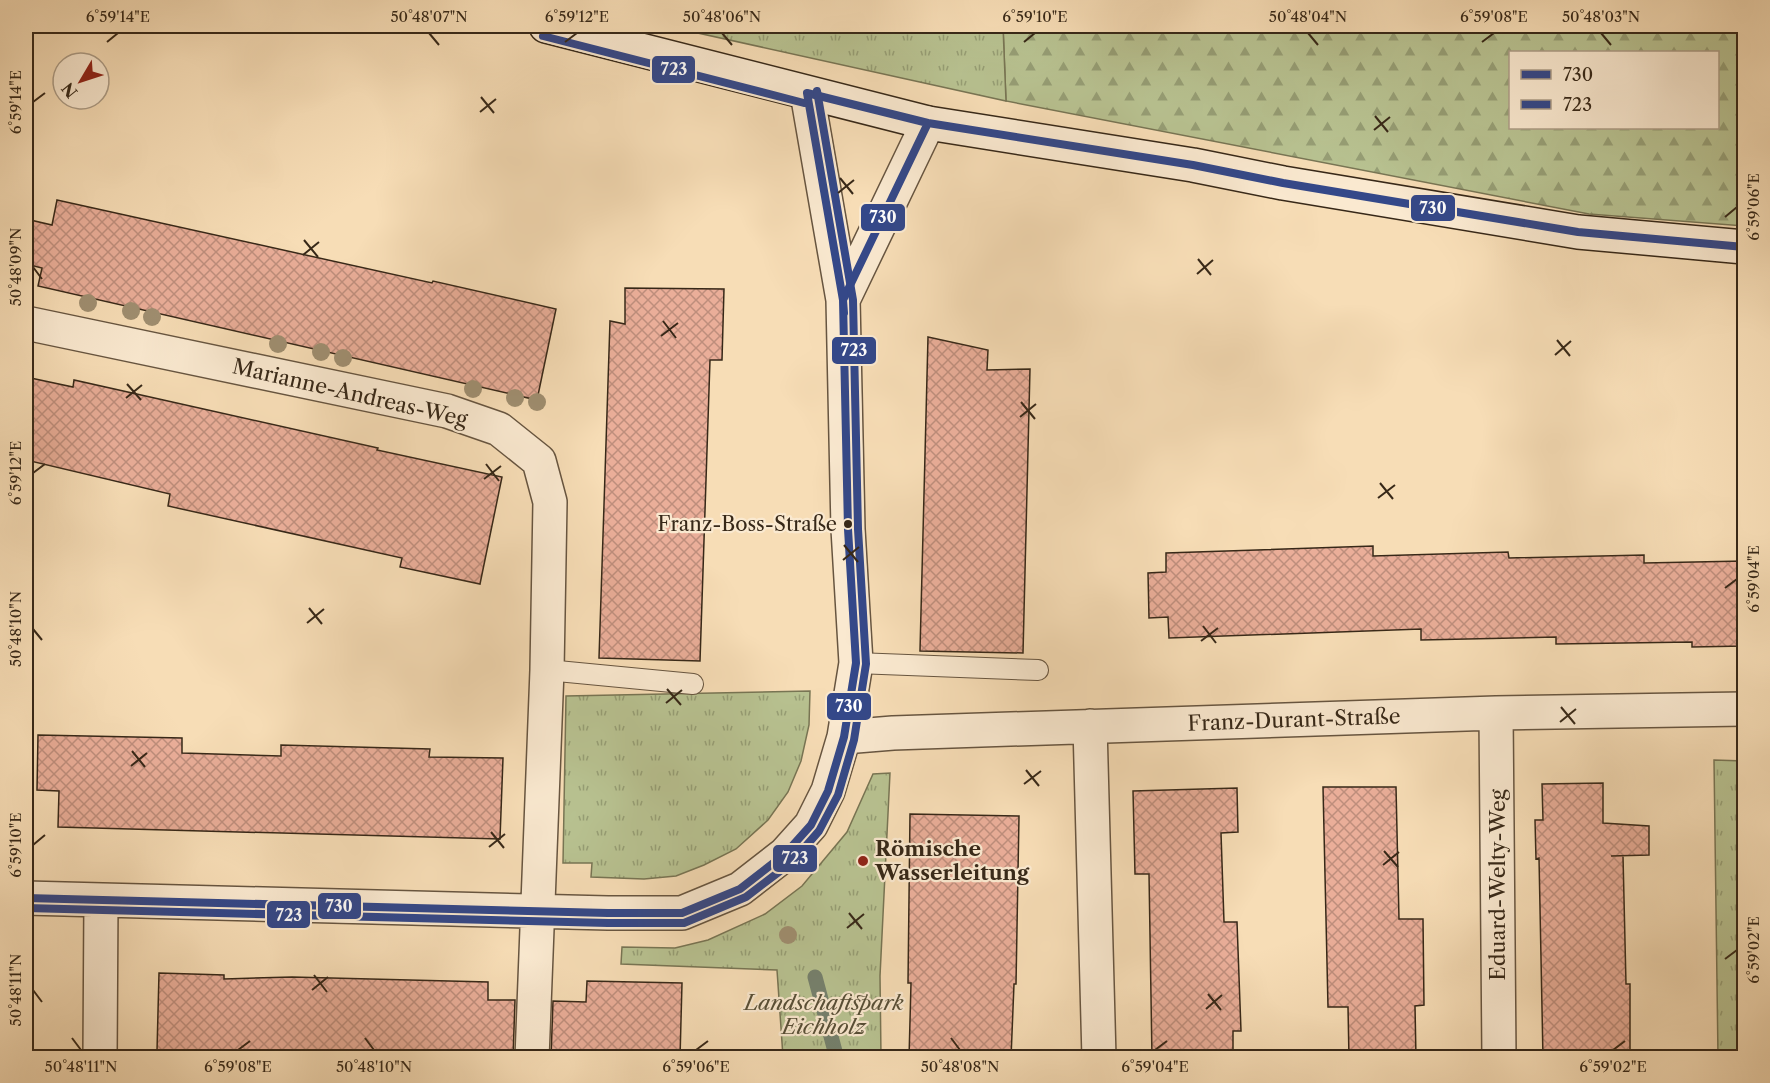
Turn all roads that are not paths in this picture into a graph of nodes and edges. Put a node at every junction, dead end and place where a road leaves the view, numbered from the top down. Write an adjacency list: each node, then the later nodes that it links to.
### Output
1 (546, 26): 2 (street)
2 (807, 93): 3 (street); 5 (street)
3 (928, 123): 4 (street); 5 (street)
4 (1744, 246)
5 (843, 300): 7 (street)
6 (26, 323): 8 (street, Marianne-Andreas-Weg)
7 (856, 663): 9 (lane); 14 (street)
8 (547, 670): 10 (lane); 17 (street, Marianne-Andreas-Weg)
9 (1038, 670)
10 (693, 684)
11 (1744, 709): 12 (street, Franz-Durant-Straße)
12 (1496, 713): 13 (street, Franz-Durant-Straße); 21 (street, Eduard-Welty-Weg)
13 (1090, 726): 14 (street, Franz-Durant-Straße); 20 (street)
14 (844, 737): 17 (street)
15 (26, 897): 16 (street)
16 (101, 900): 17 (street); 18 (street)
17 (537, 911): 19 (street, Marianne-Andreas-Weg)
18 (100, 1058)
19 (532, 1058)
20 (1099, 1058)
21 (1499, 1058)

